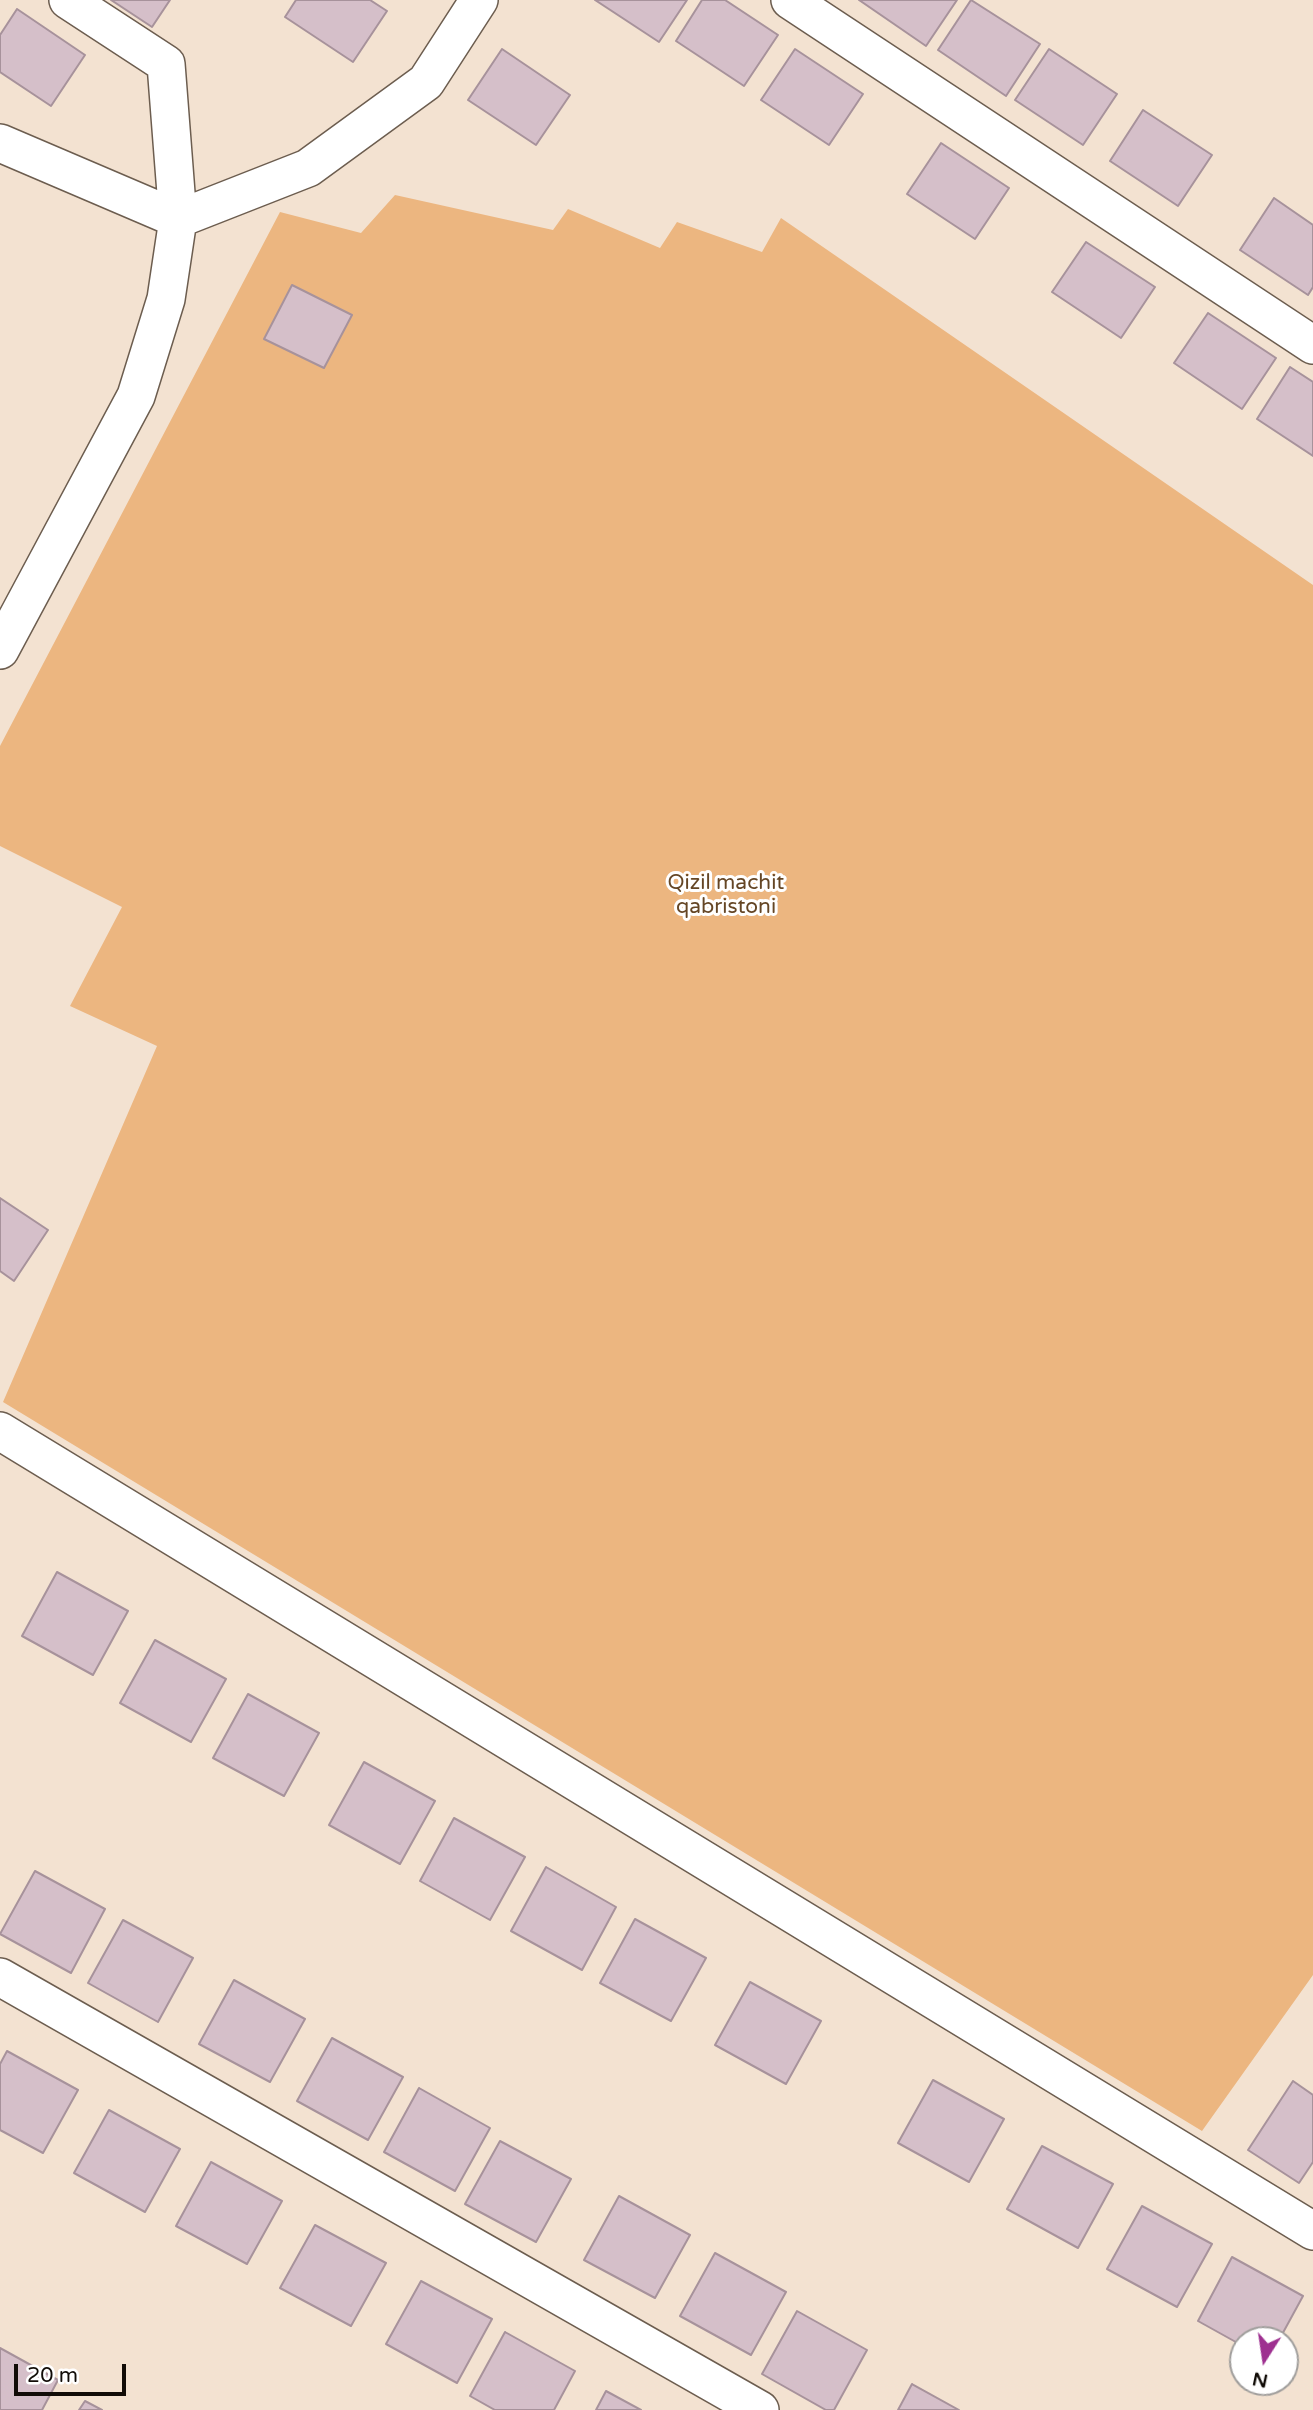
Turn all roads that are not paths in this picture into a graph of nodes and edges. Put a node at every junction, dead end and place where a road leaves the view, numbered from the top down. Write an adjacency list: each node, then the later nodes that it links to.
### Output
1 (68, 0): 5 (street)
2 (479, 0): 5 (street)
3 (790, 0): 6 (street)
4 (0, 143): 5 (street)
5 (178, 219): 7 (street)
6 (1313, 345)
7 (0, 650)
8 (0, 1431): 10 (street)
9 (0, 1977): 11 (street)
10 (1313, 2231)
11 (760, 2410)

